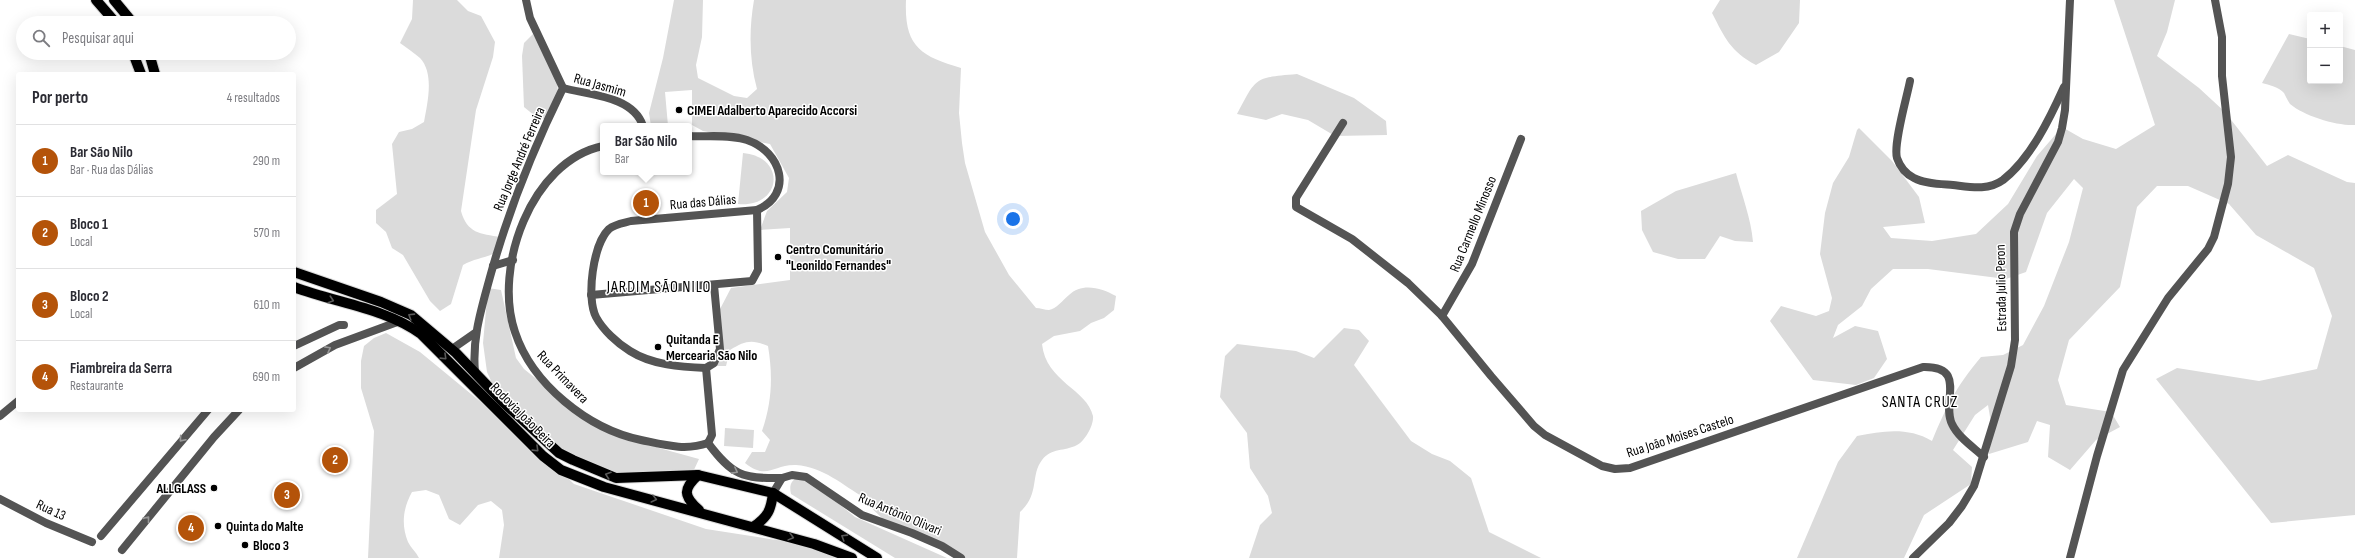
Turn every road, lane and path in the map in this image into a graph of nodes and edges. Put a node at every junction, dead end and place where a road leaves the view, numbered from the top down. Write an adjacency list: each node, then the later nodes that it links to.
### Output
1 (96, 0): 6 (main road)
2 (114, 0): 7 (main road)
3 (526, 0): 14 (street)
4 (2070, 0): 13 (street, Estrada Julio Peron)
5 (2215, 0): 55 (street)
6 (110, 16)
7 (127, 16)
8 (136, 60): 10 (main road)
9 (151, 60): 11 (main road)
10 (140, 72)
11 (154, 72)
12 (1910, 80): 13 (street)
13 (2066, 84): 41 (street, Estrada Julio Peron)
14 (563, 88): 15 (street, Rua Jasmim); 22 (street, Rua Jorge André Ferreira)
15 (642, 123)
16 (1343, 123): 27 (street, Rua João Moises Castelo)
17 (692, 136): 20 (street)
18 (1521, 139): 27 (street, Rua Carmello Minosso)
19 (600, 147): 21 (street, Rua Primavera)
20 (757, 210): 24 (street); 26 (street, Rua das Dálias)
21 (513, 260): 22 (street); 40 (street, Rua Primavera)
22 (493, 266): 30 (street, Rua Jorge André Ferreira)
23 (296, 273): 32 (main road, Rodovia João Beira, one-way to 23)
24 (714, 286): 26 (street); 34 (street)
25 (296, 288): 28 (main road, Rodovia João Beira, one-way to 28)
26 (591, 295): 34 (street, Rua das Dálias)
27 (1442, 316): 41 (street, Rua João Moises Castelo)
28 (400, 321): 33 (street, one-way to 28); 46 (main road, Rodovia João Beira, one-way to 46)
29 (344, 325): 31 (street)
30 (475, 333): 32 (street); 35 (street, Rua Jorge André Ferreira)
31 (296, 345)
32 (452, 349): 35 (main road, Rodovia João Beira)
33 (296, 367)
34 (706, 368): 40 (street)
35 (475, 372): 42 (main road, Rodovia João Beira, one-way to 35)
36 (16, 403): 39 (street)
37 (206, 412): 48 (street, one-way to 48)
38 (236, 412): 50 (street, one-way to 38)
39 (0, 416)
40 (708, 443): 43 (street, Rua Antônio Olivari, one-way to 43)
41 (1984, 457): 54 (street, Estrada Julio Peron)
42 (698, 475): 44 (main road, Rodovia João Beira); 46 (main road)
43 (782, 478): 44 (street); 53 (street, Rua Antônio Olivari)
44 (773, 493): 47 (main road); 52 (main road, Rodovia João Beira, one-way to 44)
45 (0, 499): 49 (street, Rua 13)
46 (701, 512): 47 (main road, Rodovia João Beira)
47 (753, 527): 51 (main road, Rodovia João Beira, one-way to 51)
48 (101, 536)
49 (92, 542)
50 (122, 550)
51 (852, 558)
52 (877, 558)
53 (961, 558)
54 (1913, 558)
55 (2070, 558)

